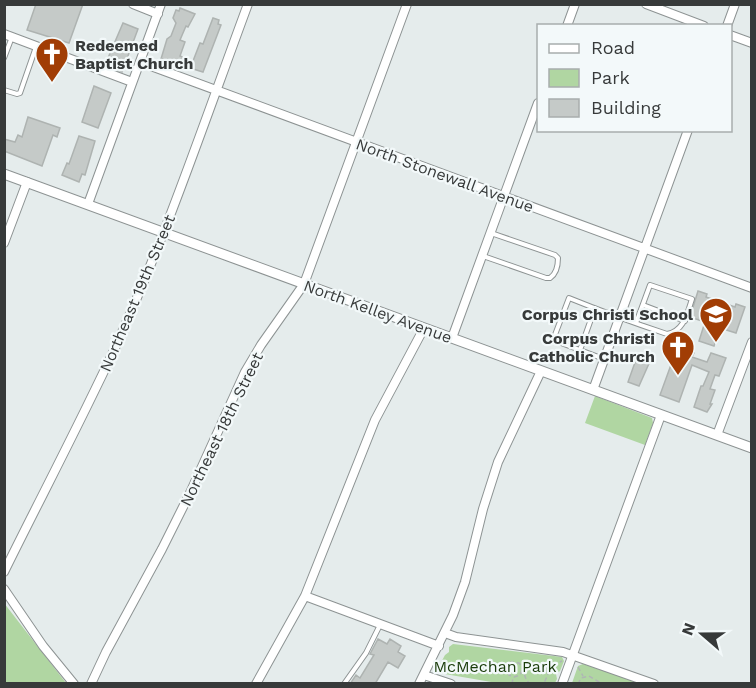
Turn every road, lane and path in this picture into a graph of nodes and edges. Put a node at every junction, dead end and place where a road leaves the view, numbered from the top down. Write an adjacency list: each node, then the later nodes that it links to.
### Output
1 (133, 4): 8 (street)
2 (161, 4): 8 (street)
3 (248, 4): 20 (street, Northeast 19th Street)
4 (406, 4): 23 (street, Northeast 18th Street)
5 (574, 4): 9 (street)
6 (646, 4): 10 (street)
7 (735, 4): 11 (street)
8 (158, 14): 17 (street)
9 (568, 24)
10 (699, 24)
11 (729, 24)
12 (8, 36): 15 (street); 16 (lane)
13 (732, 36): 14 (street)
14 (752, 43)
15 (37, 46): 18 (street); 19 (lane)
16 (4, 58)
17 (140, 62): 18 (street); 20 (street, North Stonewall Avenue)
18 (132, 82): 27 (street)
19 (4, 90)
20 (216, 92): 23 (street, North Stonewall Avenue); 28 (street, Northeast 19th Street)
21 (537, 106): 26 (street)
22 (687, 132): 31 (street)
23 (356, 143): 26 (street, North Stonewall Avenue); 33 (street, Northeast 18th Street)
24 (4, 174): 25 (street, North Kelley Avenue)
25 (27, 182): 27 (street, North Kelley Avenue); 30 (street)
26 (504, 197): 29 (street); 31 (street, North Stonewall Avenue)
27 (88, 204): 28 (street, North Kelley Avenue)
28 (164, 232): 33 (street, North Kelley Avenue); 50 (street, Northeast 19th Street)
29 (491, 232): 32 (street); 32 (lane)
30 (4, 243)
31 (644, 248): 34 (street, North Stonewall Avenue); 37 (street)
32 (483, 255): 41 (street)
33 (304, 284): 40 (street, North Kelley Avenue); 64 (street, Northeast 18th Street)
34 (752, 288)
35 (643, 305): 38 (lane); 38 (lane); 39 (lane)
36 (595, 308): 37 (lane); 43 (lane); 43 (lane)
37 (619, 317): 39 (lane); 44 (street)
38 (685, 321): 39 (lane)
39 (636, 323)
40 (424, 328): 41 (street, North Kelley Avenue); 52 (street)
41 (452, 338): 45 (street, North Kelley Avenue)
42 (752, 342): 48 (street)
43 (580, 350): 44 (lane)
44 (604, 359): 46 (street)
45 (541, 371): 46 (street, North Kelley Avenue); 54 (street)
46 (593, 390): 47 (street, North Kelley Avenue)
47 (662, 415): 48 (street, North Kelley Avenue); 56 (street)
48 (717, 435): 49 (street, North Kelley Avenue)
49 (752, 448)
50 (4, 572)
51 (4, 589): 63 (street)
52 (305, 596): 53 (street); 65 (street)
53 (380, 624): 55 (street); 66 (lane)
54 (445, 633): 55 (street); 56 (street)
55 (439, 646): 59 (street)
56 (573, 655): 71 (street); 74 (street)
57 (577, 664): 60 (path)
58 (524, 671): 61 (path); 61 (path); 62 (path); 70 (path)
59 (424, 675): 67 (street); 68 (street)
60 (583, 676): 72 (path); 73 (path)
61 (513, 677): 69 (path)
62 (543, 683)
63 (74, 684)
64 (91, 684)
65 (256, 684)
66 (344, 684)
67 (419, 684)
68 (450, 684)
69 (512, 684)
70 (530, 684)
71 (562, 684)
72 (578, 684)
73 (609, 684)
74 (654, 684)

